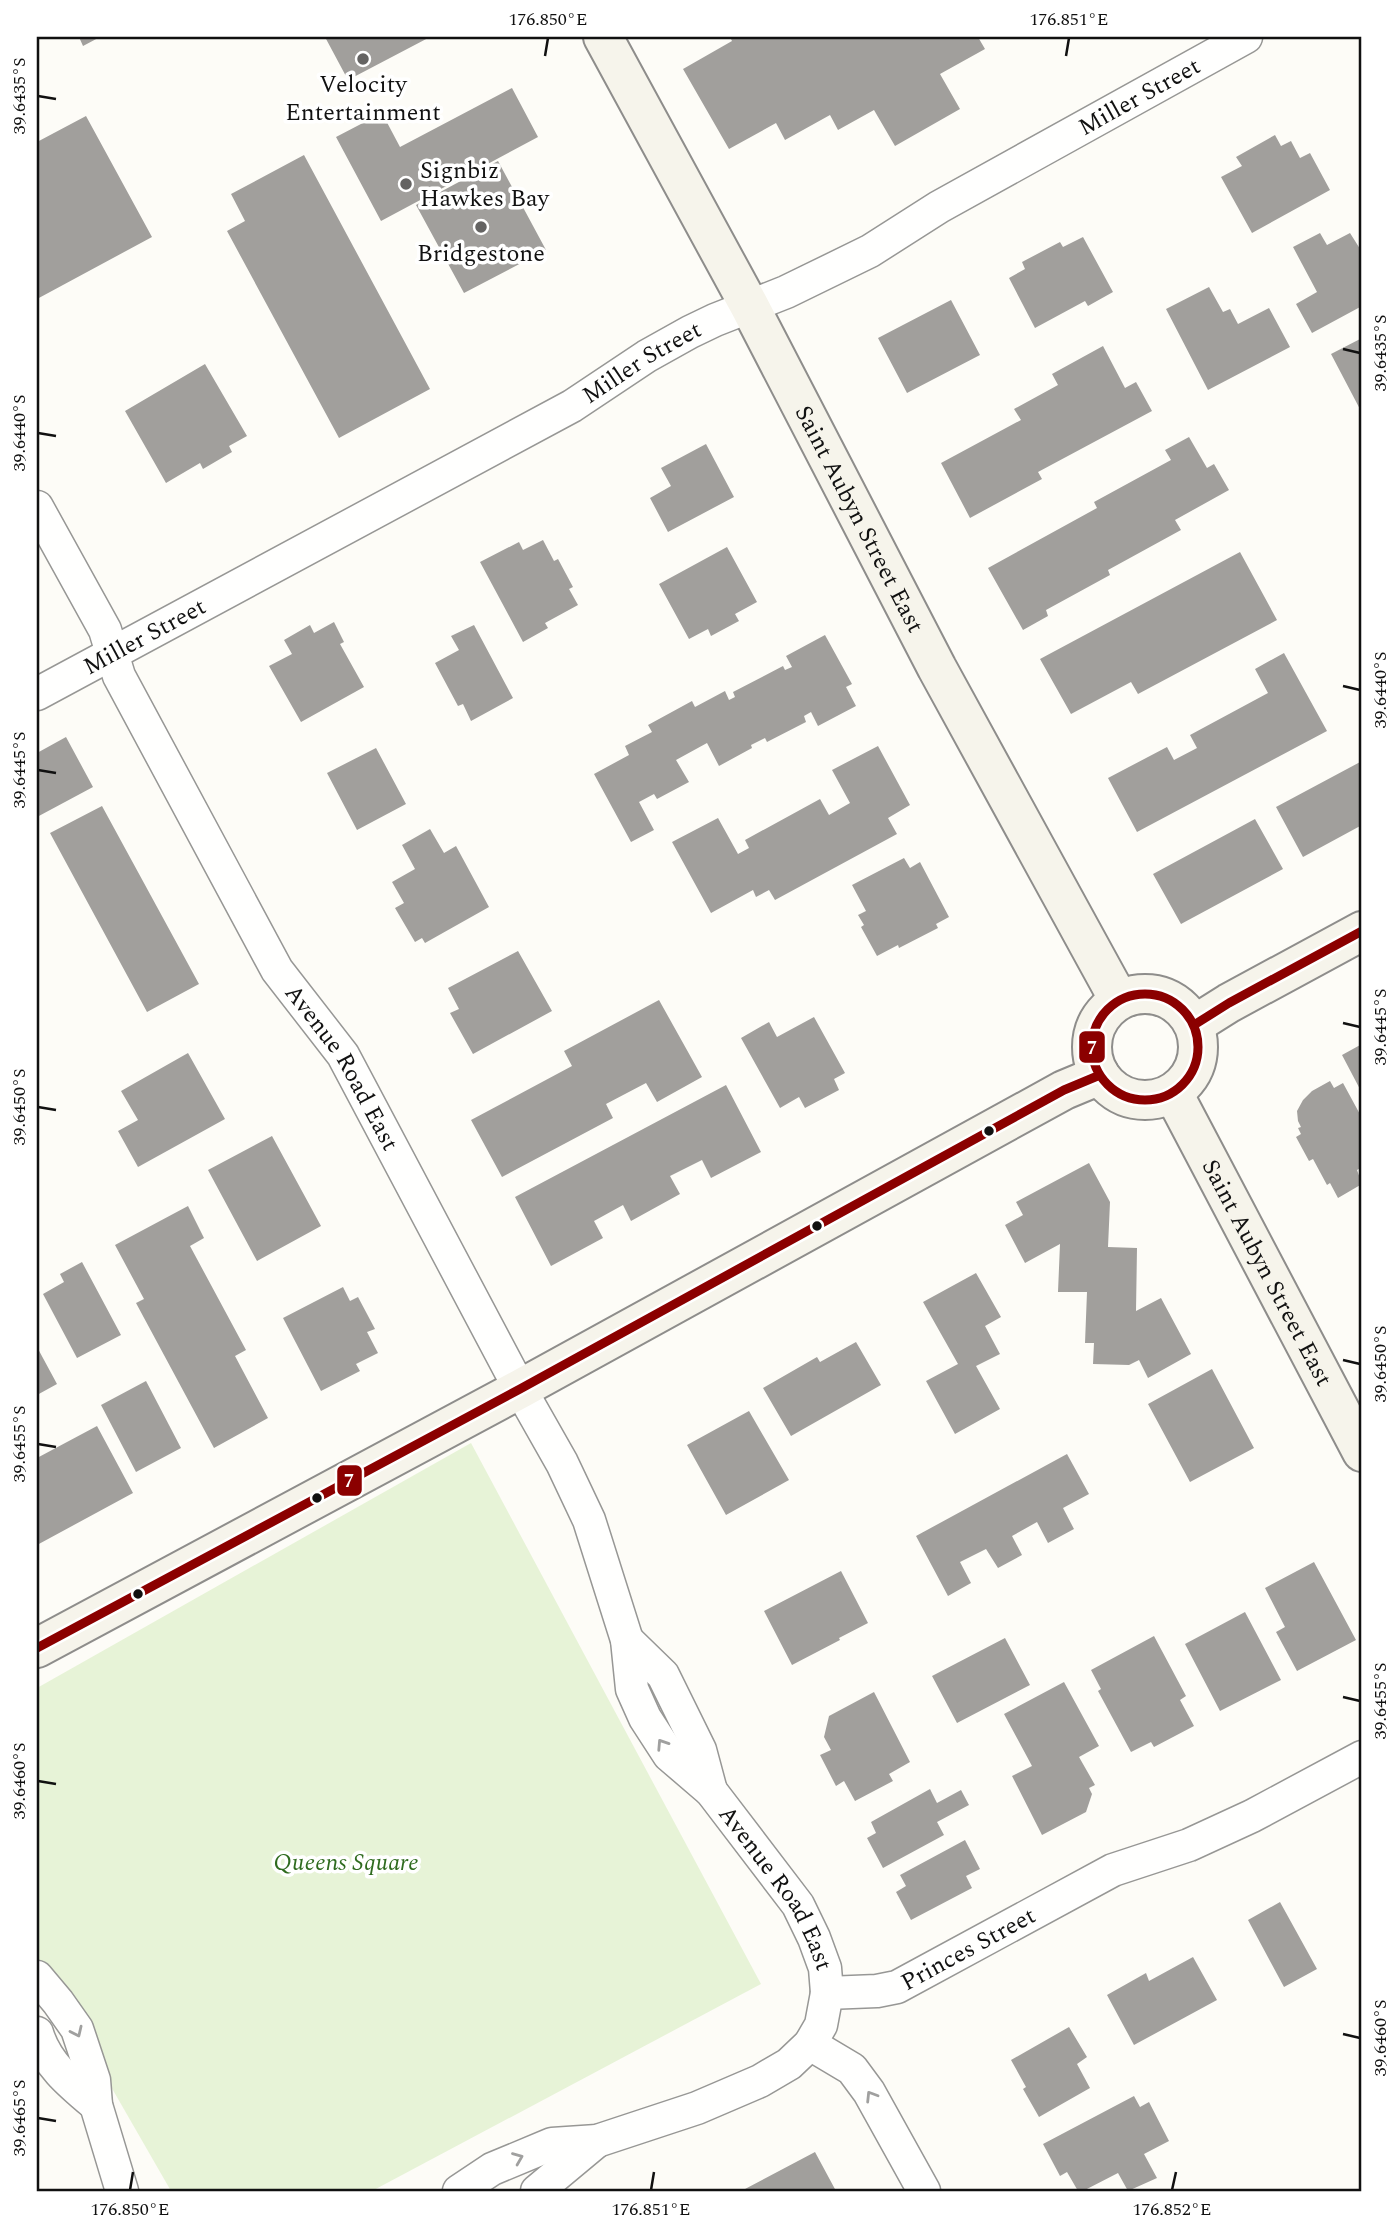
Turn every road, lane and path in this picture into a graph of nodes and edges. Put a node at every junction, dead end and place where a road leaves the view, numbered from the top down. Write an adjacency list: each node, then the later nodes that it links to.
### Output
1 (603, 37): 3 (main road, Saint Aubyn Street East)
2 (1246, 37): 3 (street, Miller Street)
3 (750, 307): 5 (street, Miller Street); 8 (main road, Saint Aubyn Street East)
4 (37, 507): 5 (street, Avenue Road East)
5 (112, 653): 6 (street, Miller Street); 12 (street, Avenue Road East)
6 (37, 694)
7 (1362, 931): 9 (main road)
8 (1119, 1000): 9 (main road); 10 (main road)
9 (1194, 1025): 11 (main road)
10 (1100, 1075): 11 (main road); 12 (main road)
11 (1173, 1093): 13 (main road, Saint Aubyn Street East)
12 (520, 1389): 14 (main road); 17 (street, Avenue Road East)
13 (1362, 1452)
14 (37, 1648)
15 (1362, 1757): 17 (street, Princes Street)
16 (37, 1978): 20 (street, one-way to 20)
17 (827, 1993): 19 (street)
18 (37, 2033): 20 (street)
19 (810, 2044): 21 (street); 25 (street, one-way to 19)
20 (96, 2105): 22 (street)
21 (597, 2141): 23 (street, one-way to 21); 24 (street)
22 (122, 2191)
23 (459, 2191)
24 (537, 2191)
25 (925, 2191)

